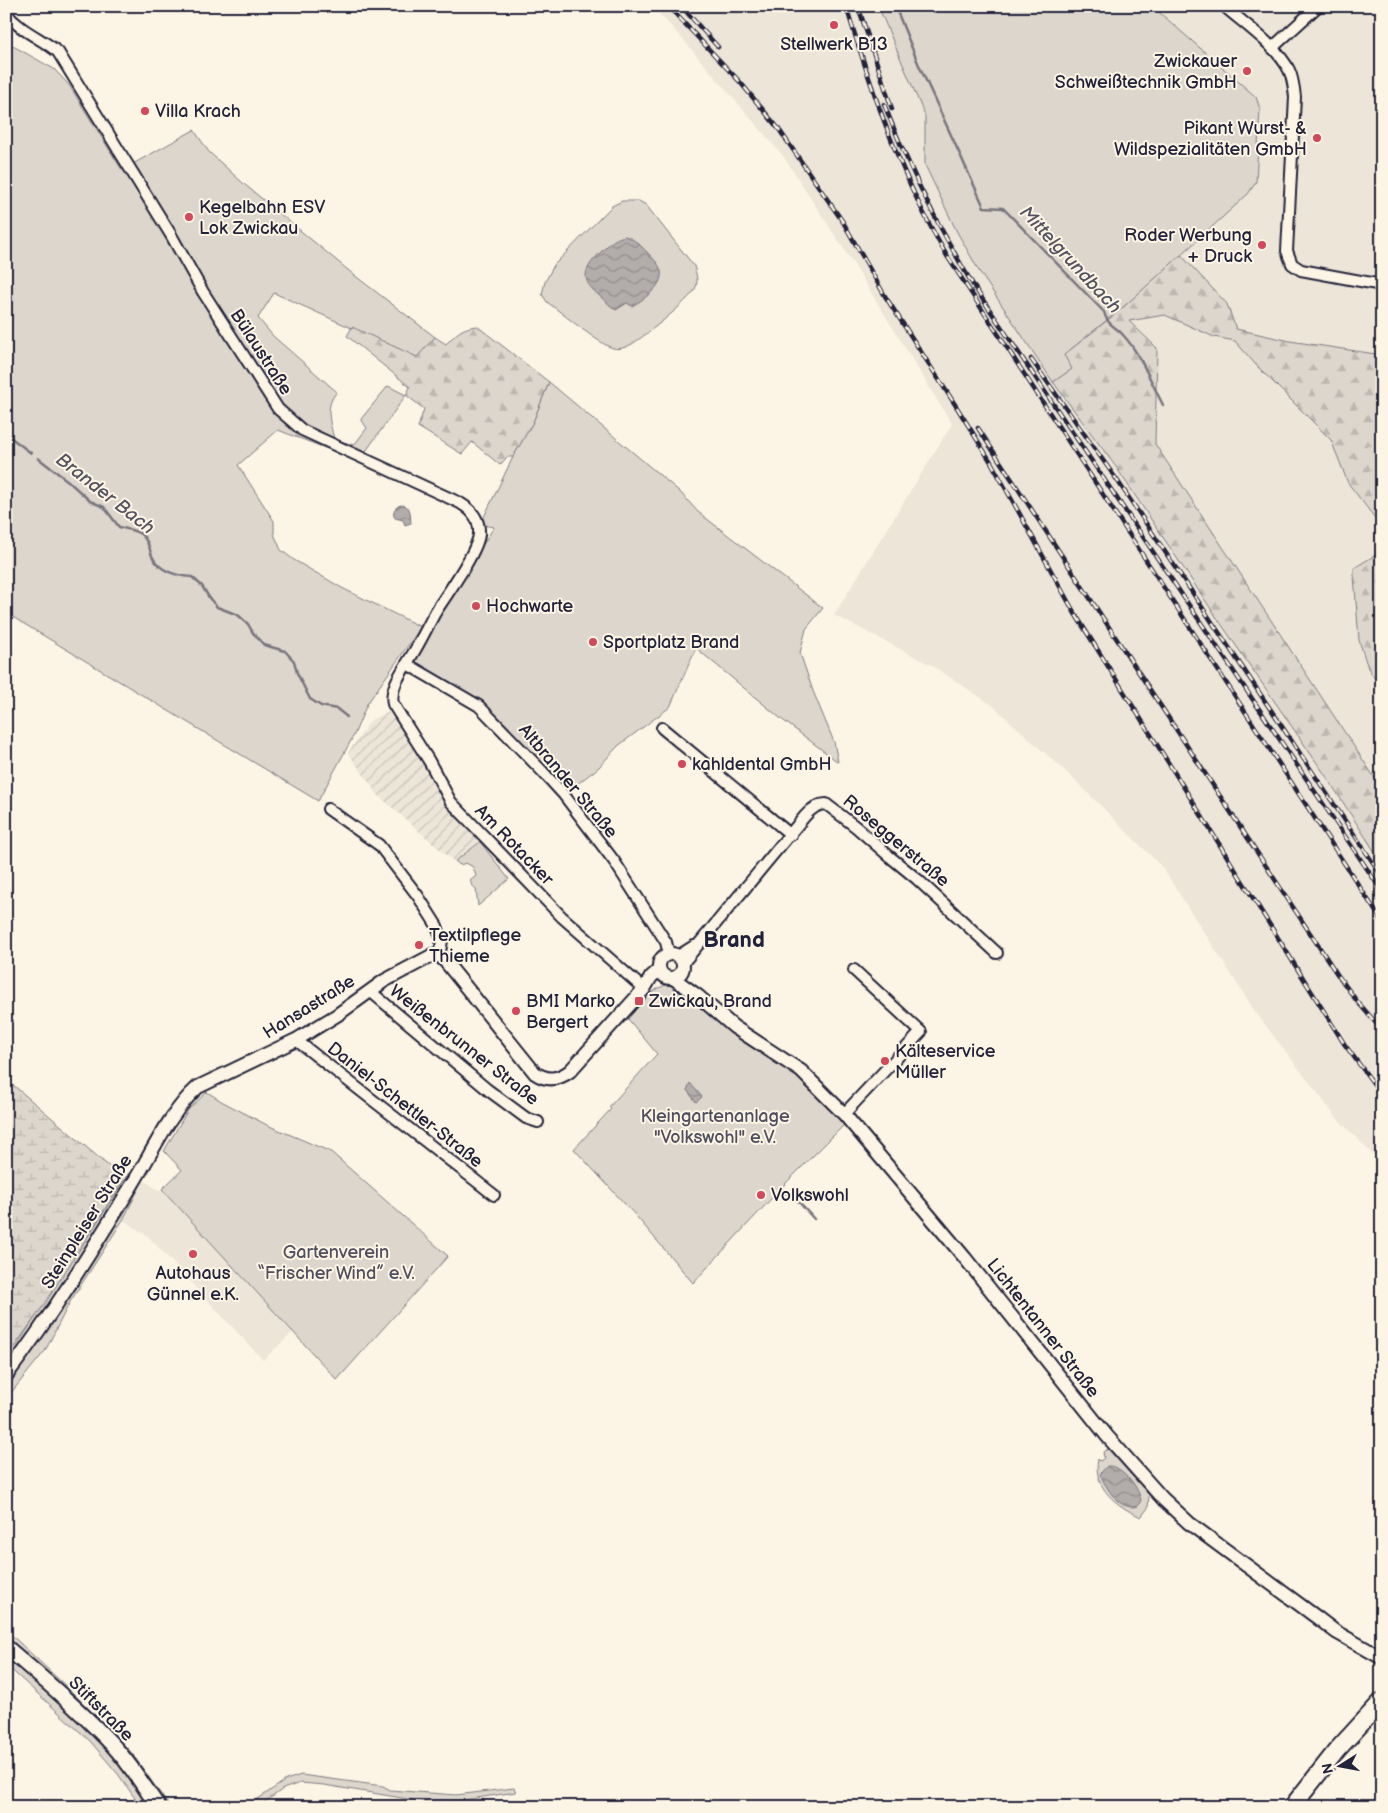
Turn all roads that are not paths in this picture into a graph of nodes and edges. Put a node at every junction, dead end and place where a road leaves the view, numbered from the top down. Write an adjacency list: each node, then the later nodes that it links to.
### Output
1 (1224, 6): 4 (street)
2 (1318, 6): 4 (street)
3 (6, 14): 6 (street, Bülaustraße)
4 (1272, 48): 5 (street)
5 (1382, 285)
6 (407, 664): 7 (street, Bülaustraße); 13 (street, Altbrander Straße)
7 (392, 698): 15 (street, Am Rotacker)
8 (662, 728): 10 (street)
9 (328, 809): 12 (street)
10 (791, 834): 11 (street, Roseggerstraße); 13 (street, Roseggerstraße)
11 (997, 954)
12 (437, 956): 15 (street); 16 (street, Hansastraße)
13 (673, 967): 15 (street); 19 (street, Lichtentanner Straße)
14 (854, 970): 19 (street)
15 (644, 989)
16 (370, 991): 17 (street, Hansastraße); 20 (street, Weißenbrunner Straße)
17 (296, 1040): 18 (street, Hansastraße); 21 (street, Daniel-Schettler-Straße)
18 (198, 1087): 22 (street, Steinpleiser Straße)
19 (844, 1114): 24 (street, Lichtentanner Straße)
20 (538, 1122)
21 (494, 1195)
22 (6, 1376)
23 (6, 1647): 26 (main road, Stiftstraße)
24 (1382, 1658)
25 (1382, 1701): 27 (main road)
26 (158, 1807)
27 (1292, 1807)

